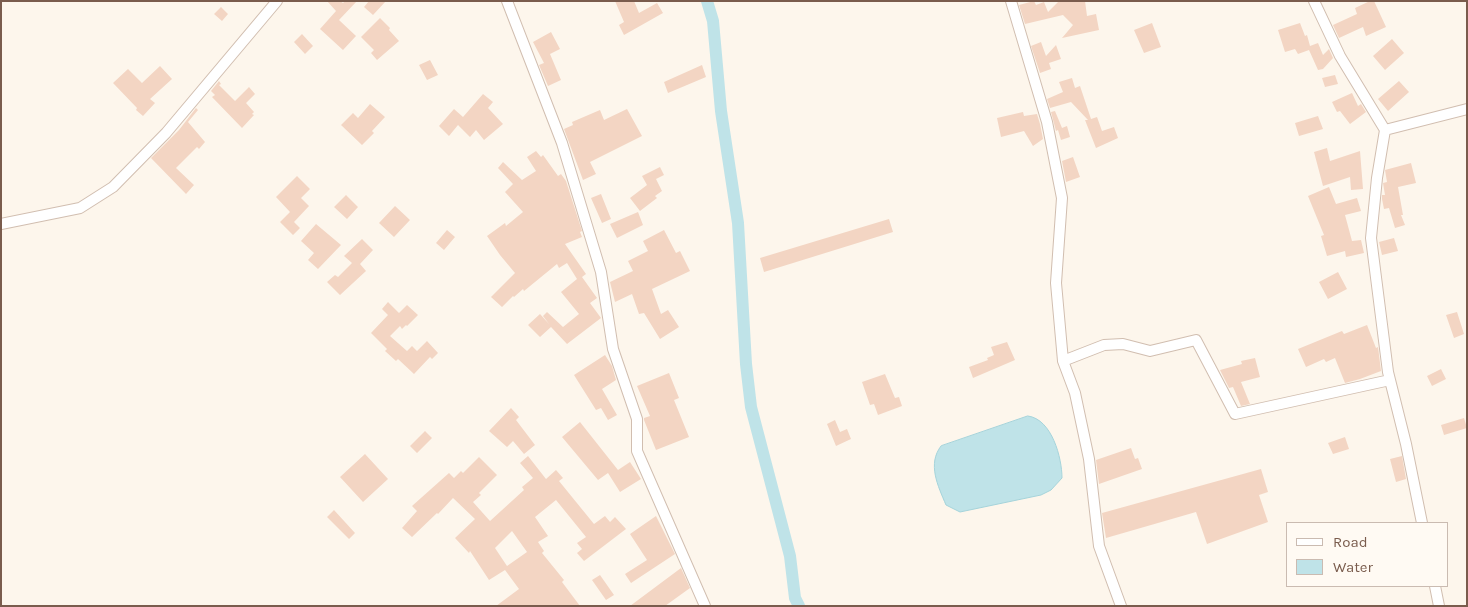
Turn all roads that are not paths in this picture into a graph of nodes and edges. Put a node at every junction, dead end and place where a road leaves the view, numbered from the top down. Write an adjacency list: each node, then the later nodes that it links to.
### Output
1 (277, 1): 7 (street)
2 (507, 1): 12 (street)
3 (1011, 1): 8 (street)
4 (1314, 1): 6 (street)
5 (1467, 109): 6 (street)
6 (1385, 130): 9 (street)
7 (1, 224)
8 (1063, 361): 9 (street); 13 (street)
9 (1390, 380): 10 (street)
10 (1422, 522)
11 (1435, 587): 14 (street)
12 (705, 606)
13 (1121, 606)
14 (1439, 606)

